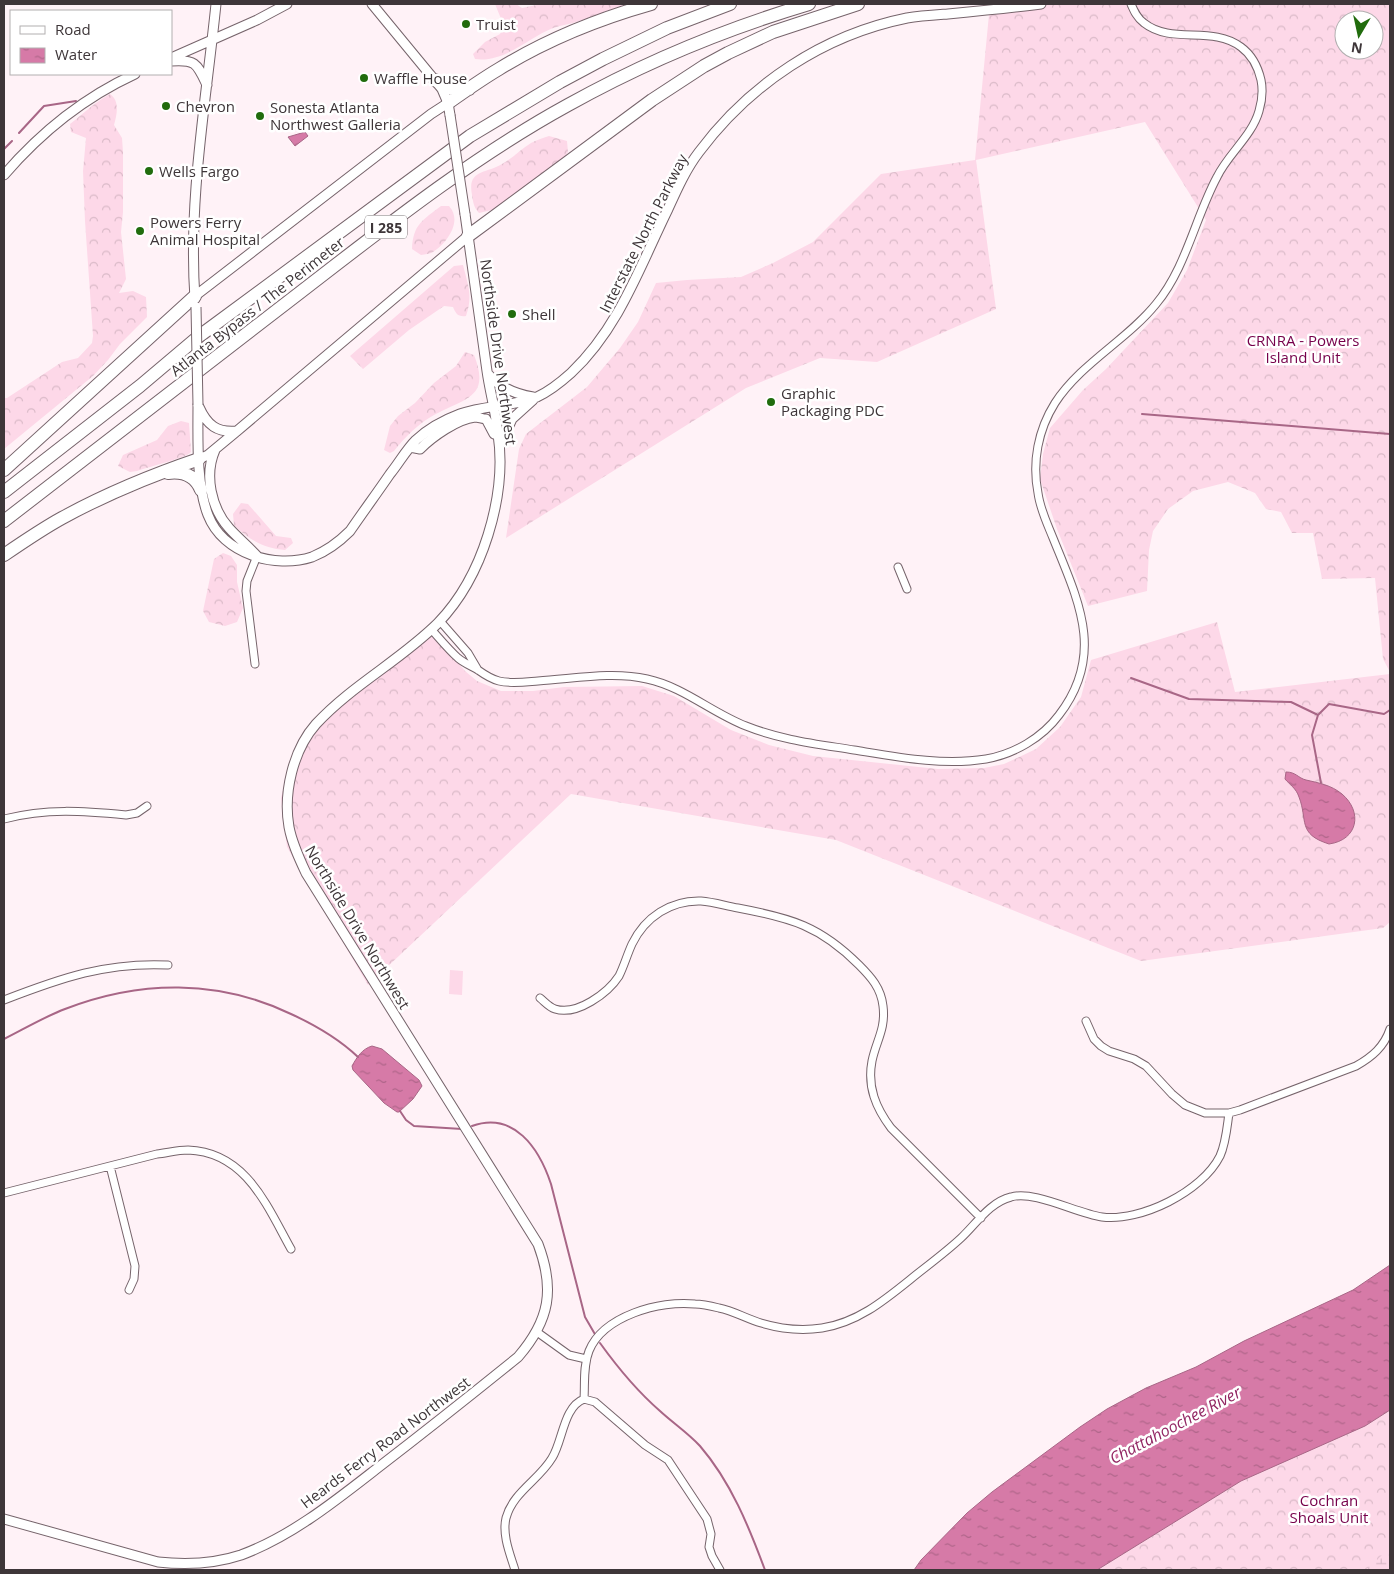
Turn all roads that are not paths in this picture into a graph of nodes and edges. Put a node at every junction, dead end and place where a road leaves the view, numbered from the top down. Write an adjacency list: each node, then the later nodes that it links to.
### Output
1 (216, 4): 10 (street, Interstate North Parkway)
2 (287, 4): 10 (street)
3 (372, 4): 14 (street, Northside Drive Northwest)
4 (650, 4): 16 (highway)
5 (730, 4): 33 (highway, Atlanta Bypass / The Perimeter / I 285)
6 (809, 4): 34 (highway, Atlanta Bypass / The Perimeter / I 285)
7 (858, 4): 19 (highway)
8 (1041, 4): 22 (street, Interstate North Parkway)
9 (1131, 4): 42 (street)
10 (212, 40): 11 (street); 15 (street, Interstate North Parkway)
11 (172, 59)
12 (172, 59): 15 (street)
13 (133, 75): 18 (street)
14 (435, 80): 16 (highway); 17 (street, Northside Drive Northwest)
15 (207, 86): 20 (street, Interstate North Parkway)
16 (469, 89): 17 (highway)
17 (449, 109): 19 (street, Northside Drive Northwest, bridge); 20 (street)
18 (4, 175)
19 (468, 236): 21 (street, Northside Drive Northwest); 25 (street)
20 (196, 301): 23 (street, Interstate North Parkway, bridge); 30 (highway)
21 (487, 372): 22 (street); 24 (street, Northside Drive Northwest)
22 (537, 397): 24 (street, Interstate North Parkway); 28 (street)
23 (198, 405): 25 (street); 29 (street, Interstate North Parkway)
24 (493, 406): 26 (street, Interstate North Parkway); 28 (street, Northside Drive Northwest)
25 (236, 431): 27 (street)
26 (410, 447): 28 (street); 36 (street, Interstate North Parkway)
27 (216, 448): 29 (street); 36 (street)
28 (499, 448): 39 (street, Northside Drive Northwest)
29 (200, 460): 31 (highway); 32 (street, Interstate North Parkway)
30 (4, 470)
31 (156, 474): 32 (highway); 35 (highway)
32 (201, 490): 36 (street, Interstate North Parkway)
33 (4, 492)
34 (4, 521)
35 (4, 555)
36 (257, 556): 41 (street)
37 (898, 567): 38 (street)
38 (907, 589)
39 (440, 621): 40 (street, Northside Drive Northwest); 42 (street)
40 (431, 629): 42 (street); 56 (street, Northside Drive Northwest)
41 (255, 664)
42 (478, 671)
43 (147, 806): 44 (street)
44 (4, 819)
45 (168, 965): 47 (street)
46 (540, 998): 53 (street)
47 (4, 1000)
48 (1086, 1021): 50 (street)
49 (1390, 1029): 50 (street)
50 (1229, 1113): 53 (street)
51 (110, 1166): 52 (street); 54 (street); 55 (street)
52 (4, 1193)
53 (981, 1218): 57 (street)
54 (291, 1249)
55 (129, 1290)
56 (537, 1332): 57 (street); 59 (street, Heards Ferry Road Northwest)
57 (586, 1359): 58 (street)
58 (584, 1399): 60 (street); 61 (street)
59 (4, 1519)
60 (515, 1570)
61 (720, 1570)

